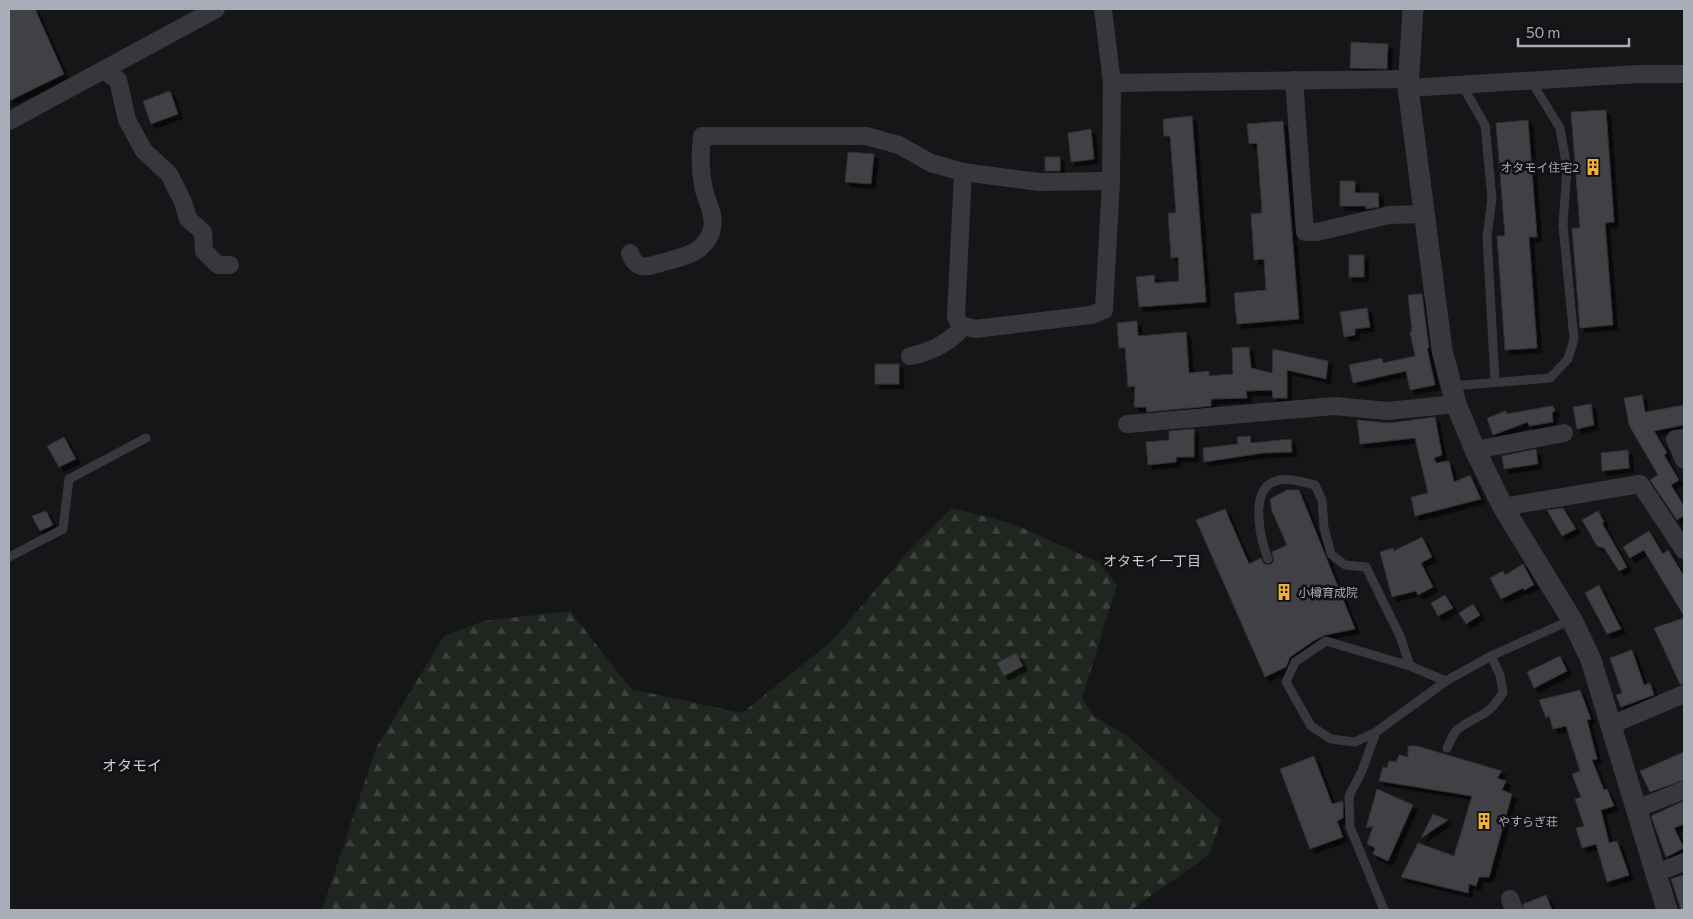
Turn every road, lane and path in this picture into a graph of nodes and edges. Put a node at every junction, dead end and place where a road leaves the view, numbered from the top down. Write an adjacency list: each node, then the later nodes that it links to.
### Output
1 (216, 9): 4 (street)
2 (1103, 9): 8 (street)
3 (1413, 9): 9 (street)
4 (103, 70): 11 (street); 16 (street)
5 (1684, 74): 7 (street)
6 (1294, 80): 8 (street); 9 (street); 14 (street)
7 (1531, 81): 10 (street); 19 (lane)
8 (1112, 83): 13 (street)
9 (1408, 83): 10 (street); 14 (street)
10 (1462, 85): 19 (lane)
11 (9, 121)
12 (963, 172): 13 (street); 15 (street); 17 (street)
13 (1111, 181): 17 (street)
14 (1424, 214): 20 (street)
15 (630, 253)
16 (230, 265)
17 (964, 326): 18 (street)
18 (910, 356)
19 (1495, 382): 20 (lane)
20 (1454, 395): 21 (street); 25 (street)
21 (1128, 424)
22 (1564, 433): 25 (street)
23 (146, 438): 29 (lane)
24 (1684, 438): 26 (street)
25 (1475, 450): 27 (street)
26 (1684, 460)
27 (1503, 507): 28 (street); 31 (street)
28 (1684, 550)
29 (9, 557)
30 (1268, 559): 33 (lane)
31 (1572, 620): 32 (lane); 36 (street)
32 (1491, 656): 34 (lane); 38 (lane)
33 (1410, 666): 34 (lane); 37 (lane)
34 (1446, 681): 37 (lane)
35 (1684, 694): 36 (street)
36 (1611, 725): 40 (street)
37 (1376, 732): 43 (lane)
38 (1447, 748)
39 (1684, 790): 40 (street)
40 (1636, 809): 42 (street)
41 (1684, 862): 42 (street)
42 (1654, 874): 44 (street)
43 (1384, 910)
44 (1667, 910)

